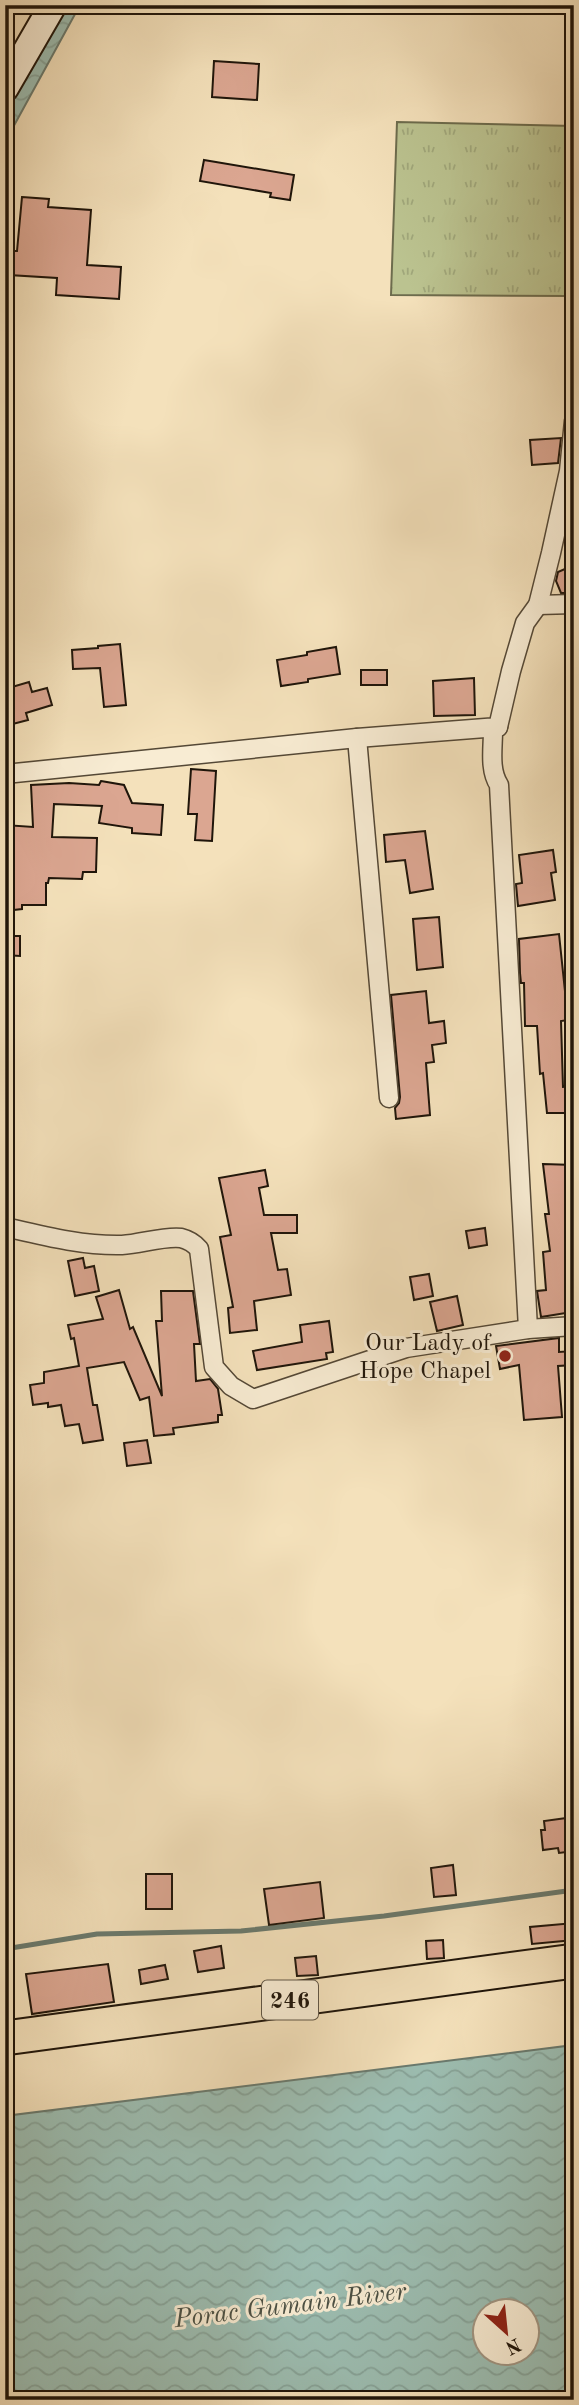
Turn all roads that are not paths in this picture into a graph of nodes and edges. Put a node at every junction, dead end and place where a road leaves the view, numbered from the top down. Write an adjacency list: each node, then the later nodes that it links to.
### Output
1 (53, 5): 2 (street)
2 (14, 55): 3 (street)
3 (5, 88)
4 (574, 421): 6 (street)
5 (574, 604): 6 (street)
6 (538, 605): 7 (street)
7 (499, 727): 8 (street); 13 (street)
8 (357, 738): 9 (street); 10 (street)
9 (5, 774)
10 (389, 1098)
11 (5, 1227): 13 (street)
12 (574, 1326): 13 (street)
13 (528, 1329)
14 (574, 1961): 15 (highway, 246)
15 (5, 2038)

